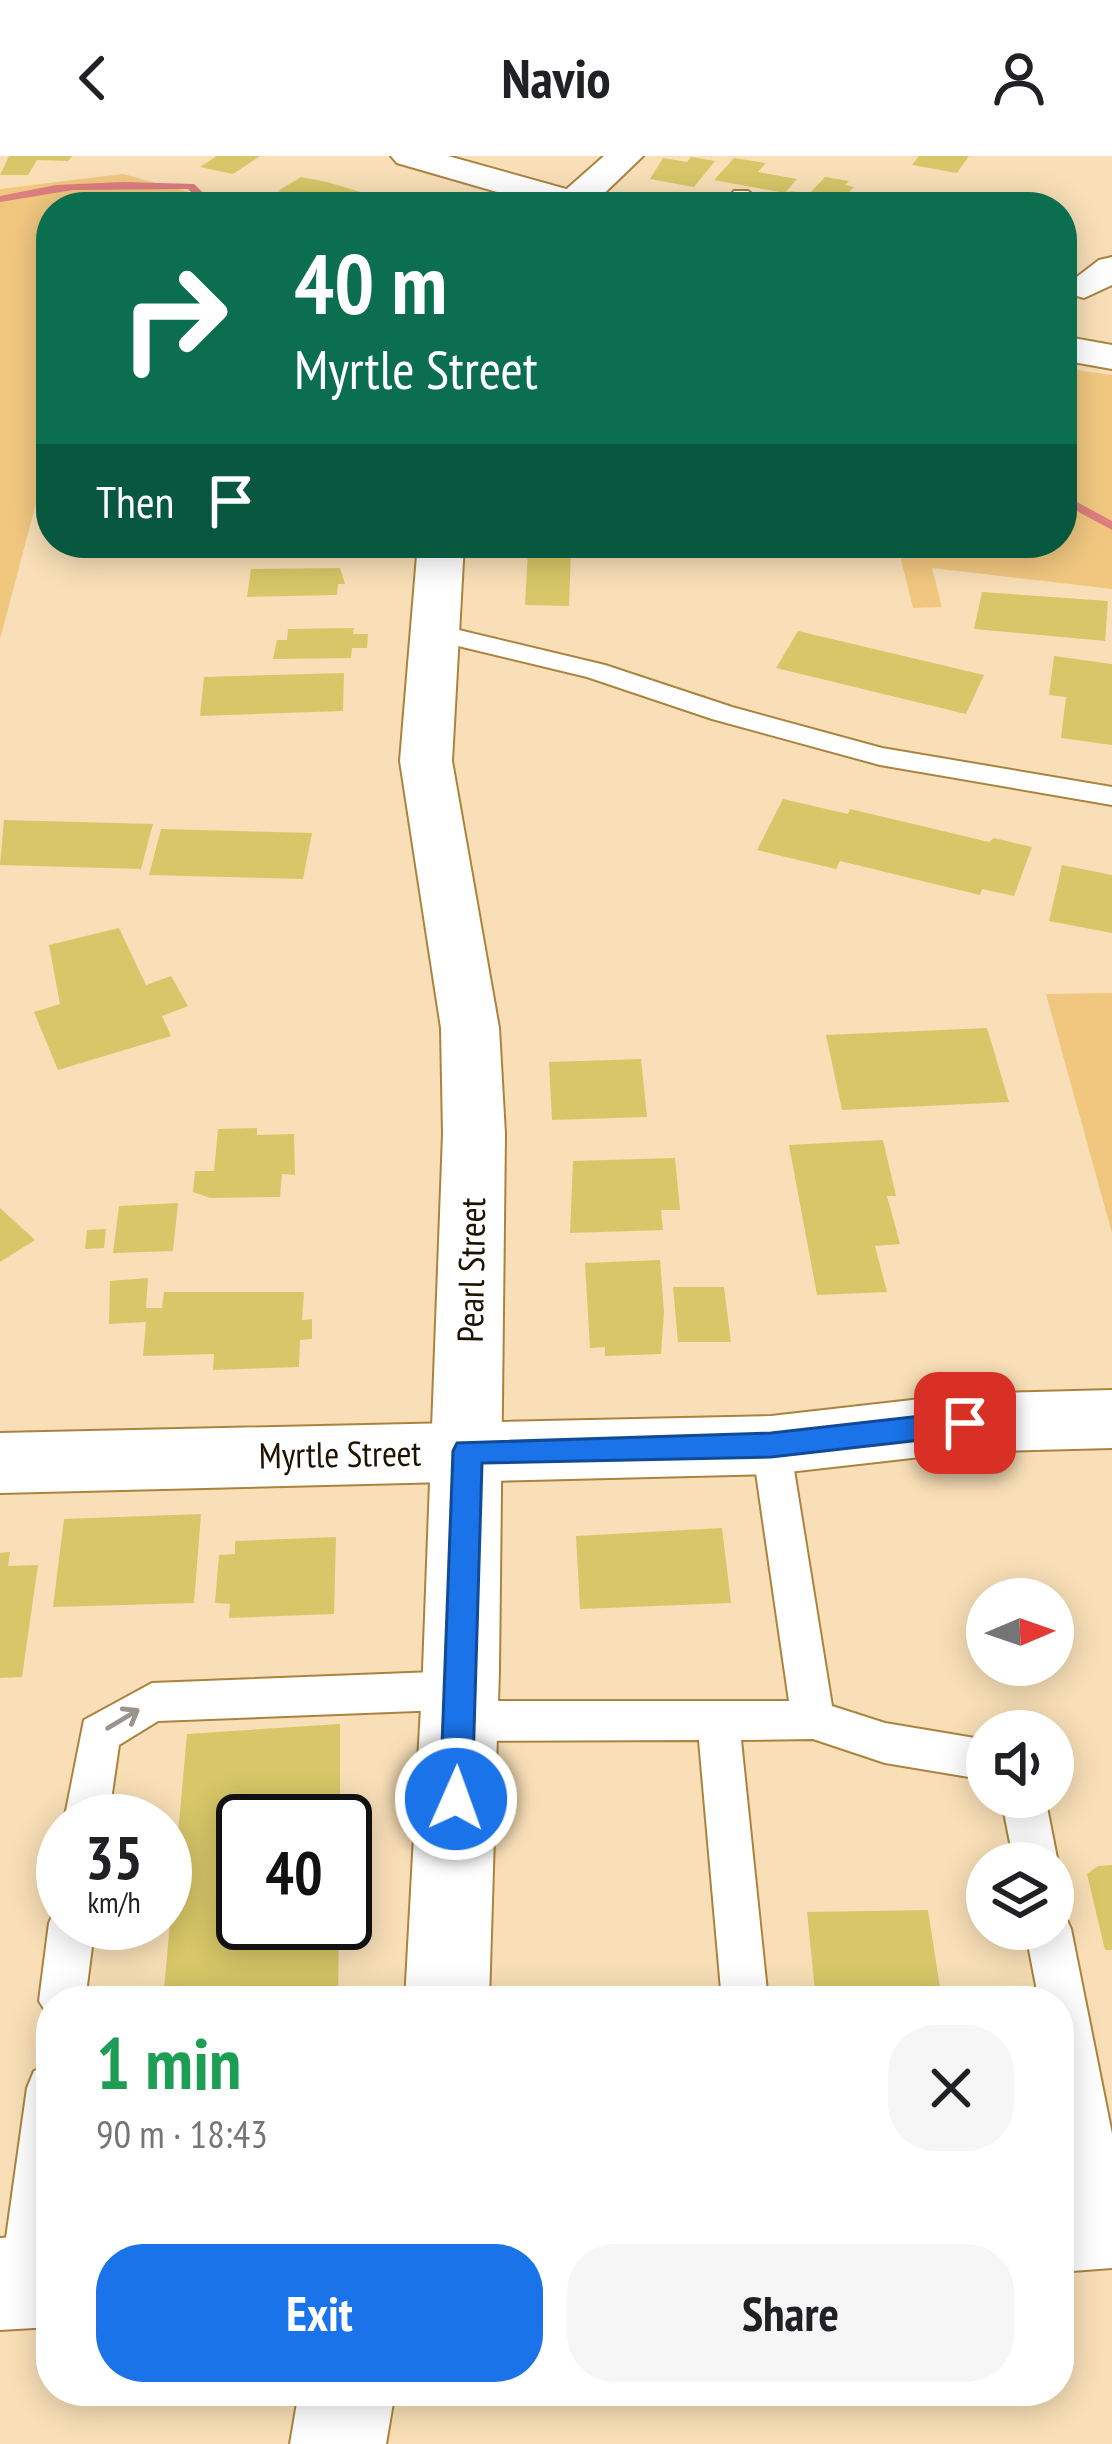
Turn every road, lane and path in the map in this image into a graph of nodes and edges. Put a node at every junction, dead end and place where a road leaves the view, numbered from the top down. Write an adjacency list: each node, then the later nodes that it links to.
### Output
1 (409, 156): 3 (street)
2 (625, 156): 6 (street)
3 (494, 178): 4 (street); 5 (street)
4 (481, 192)
5 (540, 192)
6 (593, 192)
7 (1077, 351): 8 (street)
8 (1112, 357)
9 (440, 558): 10 (street, Pearl Street)
10 (438, 633): 11 (lane); 14 (street, Pearl Street)
11 (1112, 796)
12 (1112, 1419): 13 (street, Myrtle Street)
13 (771, 1445): 14 (street, Myrtle Street); 18 (lane)
14 (468, 1451): 15 (street, Myrtle Street); 16 (street, Pearl Street)
15 (0, 1463)
16 (460, 1705): 17 (lane); 20 (lane, one-way to 16); 24 (street, Pearl Street)
17 (718, 1720): 18 (lane); 25 (lane)
18 (813, 1720): 19 (lane)
19 (966, 1757)
20 (90, 1794)
21 (69, 1950): 23 (lane)
22 (1051, 1950): 26 (lane)
23 (64, 1986)
24 (448, 1986)
25 (745, 1986)
26 (1057, 1986)
27 (1074, 2103): 29 (lane)
28 (36, 2200): 30 (lane)
29 (1092, 2224)
30 (25, 2282)
31 (344, 2406): 32 (street)
32 (338, 2444)

